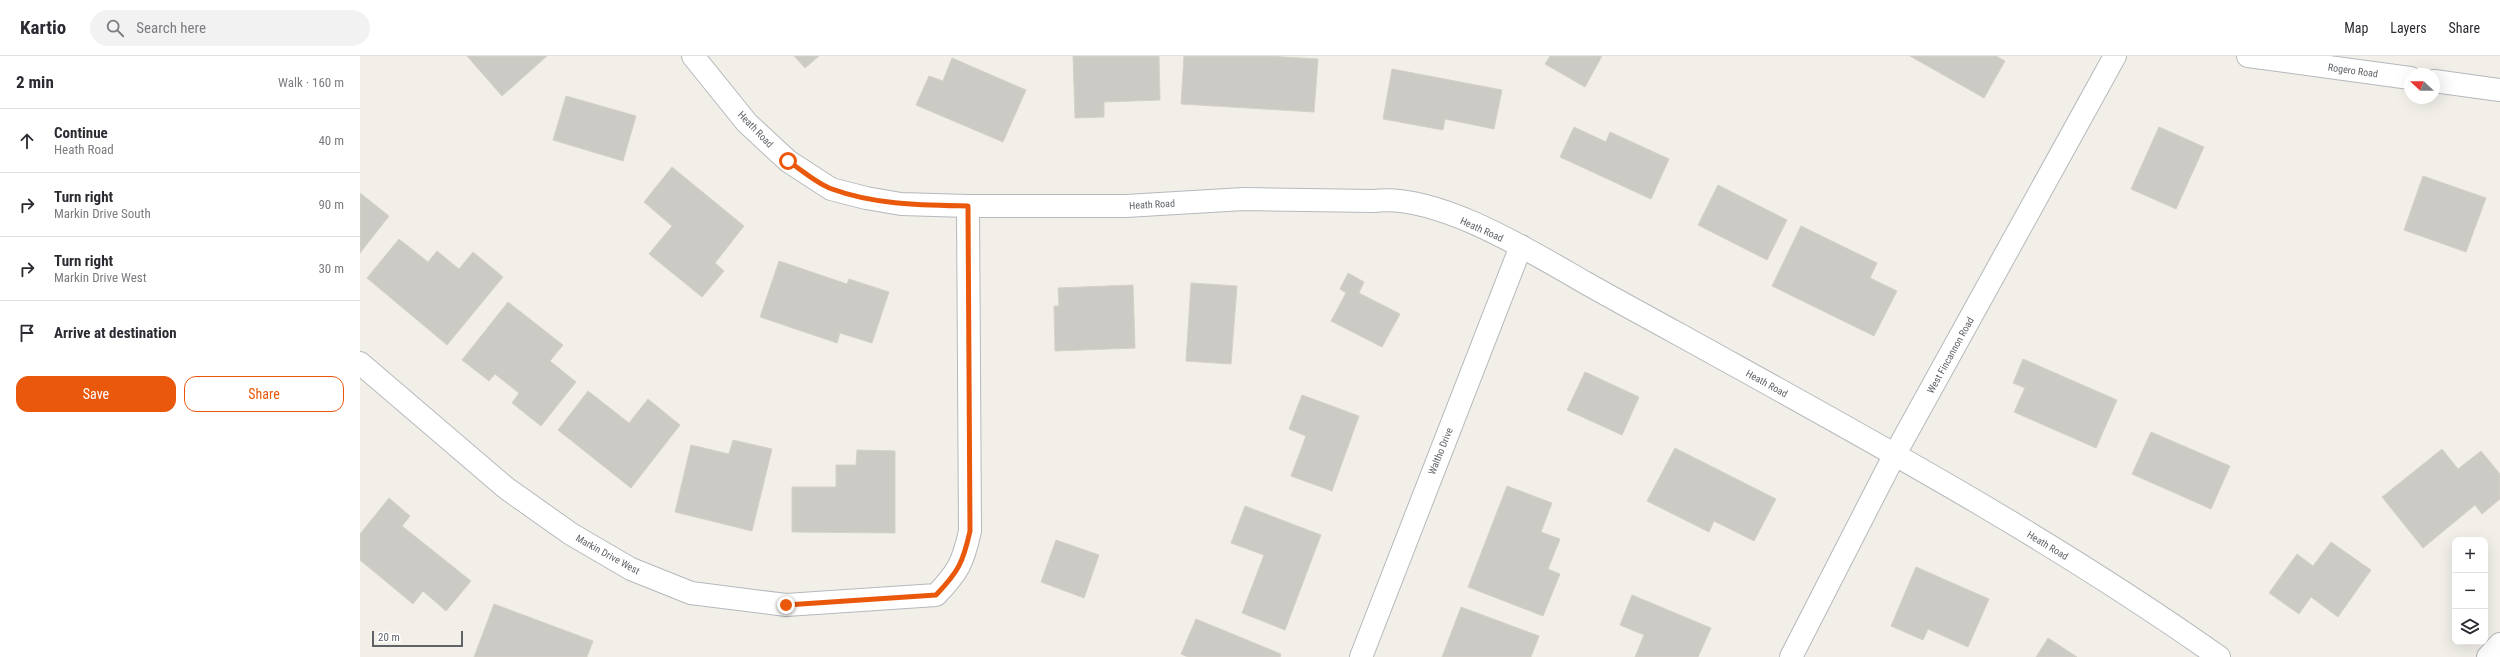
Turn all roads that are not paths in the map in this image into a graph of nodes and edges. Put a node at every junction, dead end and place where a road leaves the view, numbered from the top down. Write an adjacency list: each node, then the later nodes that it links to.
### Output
1 (693, 56): 7 (street, Heath Road)
2 (2115, 56): 10 (street, West Fincannon Road)
3 (2248, 56): 4 (street, Rogero Road)
4 (2404, 77)
5 (2440, 82): 6 (street)
6 (2500, 90)
7 (968, 206): 8 (street, Heath Road); 9 (street, Markin Drive West)
8 (1521, 246): 10 (street, Heath Road); 12 (street, Waltho Drive)
9 (360, 363)
10 (1895, 454): 13 (street, West Fincannon Road); 14 (street, Heath Road)
11 (2500, 644): 15 (street)
12 (1361, 657)
13 (1791, 657)
14 (2219, 657)
15 (2488, 657)

